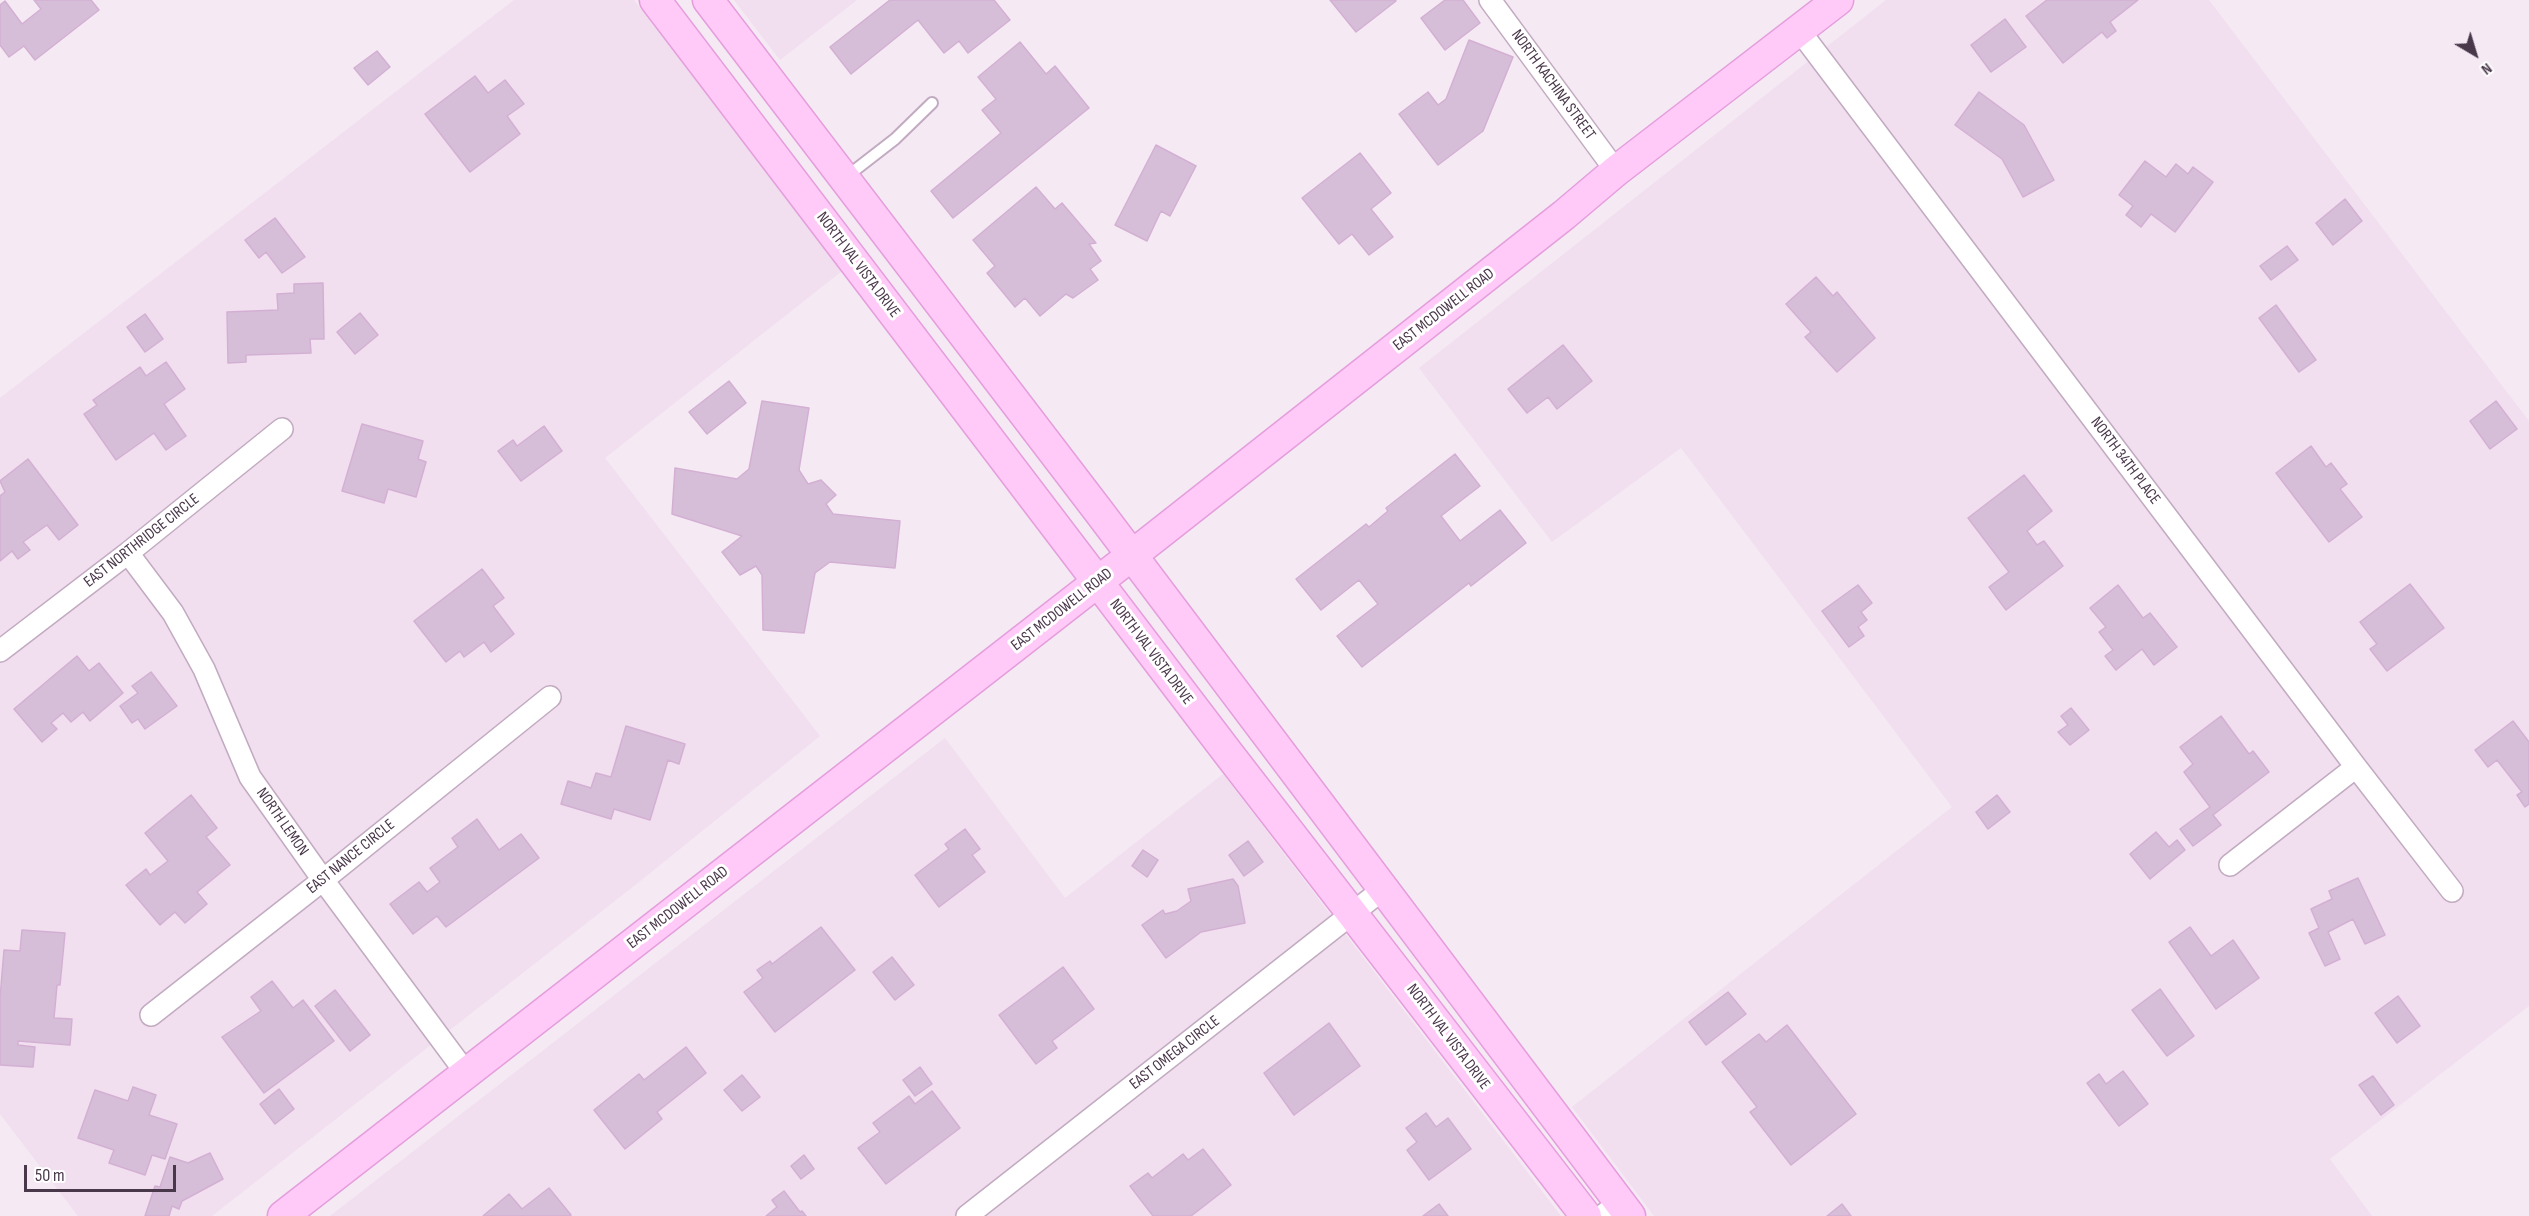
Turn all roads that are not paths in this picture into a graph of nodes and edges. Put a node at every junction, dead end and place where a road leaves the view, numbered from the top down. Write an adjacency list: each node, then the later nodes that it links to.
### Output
1 (654, 0): 9 (main road, NORTH VAL VISTA DRIVE)
2 (708, 0): 8 (main road)
3 (1490, 0): 7 (street, NORTH KACHINA STREET)
4 (1838, 0): 5 (main road, EAST MCDOWELL ROAD)
5 (1799, 30): 7 (main road, EAST MCDOWELL ROAD); 16 (street, NORTH 34TH PLACE)
6 (932, 103): 8 (lane)
7 (1616, 171): 12 (main road, EAST MCDOWELL ROAD)
8 (844, 178): 9 (main road); 12 (main road)
9 (811, 204): 13 (main road, NORTH VAL VISTA DRIVE)
10 (282, 429): 11 (street, EAST NORTHRIDGE CIRCLE)
11 (128, 553): 14 (street, EAST NORTHRIDGE CIRCLE); 18 (street, NORTH LEMON)
12 (1132, 555): 13 (main road, EAST MCDOWELL ROAD); 19 (main road)
13 (1098, 582): 21 (main road, NORTH VAL VISTA DRIVE); 23 (main road, EAST MCDOWELL ROAD)
14 (0, 651)
15 (550, 697): 18 (street, EAST NANCE CIRCLE)
16 (2356, 767): 17 (street); 20 (street, NORTH 34TH PLACE)
17 (2230, 864)
18 (323, 880): 22 (street, EAST NANCE CIRCLE); 23 (street, NORTH LEMON)
19 (1382, 890): 21 (street, EAST OMEGA CIRCLE); 24 (main road)
20 (2452, 891)
21 (1353, 913): 26 (street, EAST OMEGA CIRCLE); 27 (main road, NORTH VAL VISTA DRIVE)
22 (151, 1015)
23 (466, 1073): 25 (main road, EAST MCDOWELL ROAD)
24 (1617, 1211)
25 (283, 1216)
26 (967, 1216)
27 (1586, 1216)

